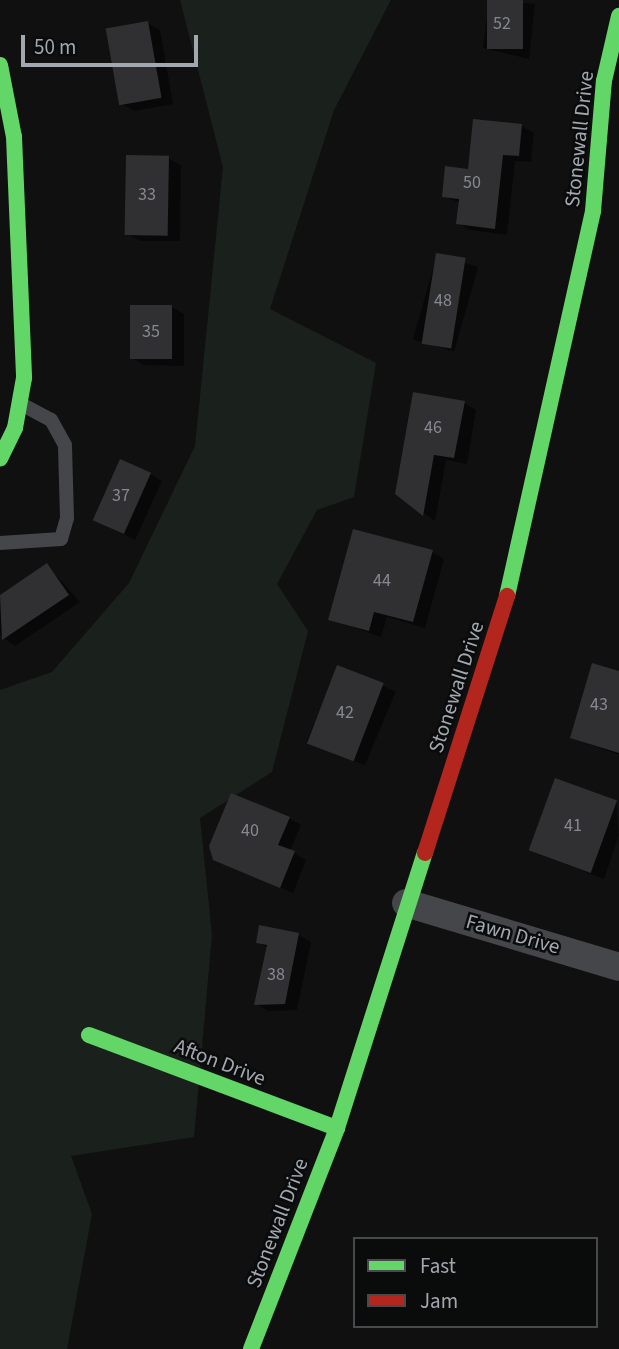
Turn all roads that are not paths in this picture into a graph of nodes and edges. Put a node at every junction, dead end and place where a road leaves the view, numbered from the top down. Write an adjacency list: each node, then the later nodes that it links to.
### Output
1 (619, 16): 6 (street, Stonewall Drive)
2 (0, 65): 3 (street)
3 (21, 404): 4 (street); 5 (lane)
4 (0, 460)
5 (0, 543)
6 (406, 903): 7 (street, Fawn Drive); 9 (street, Stonewall Drive)
7 (619, 967)
8 (89, 1035): 9 (street, Afton Drive)
9 (337, 1128): 10 (street, Stonewall Drive)
10 (251, 1349)

